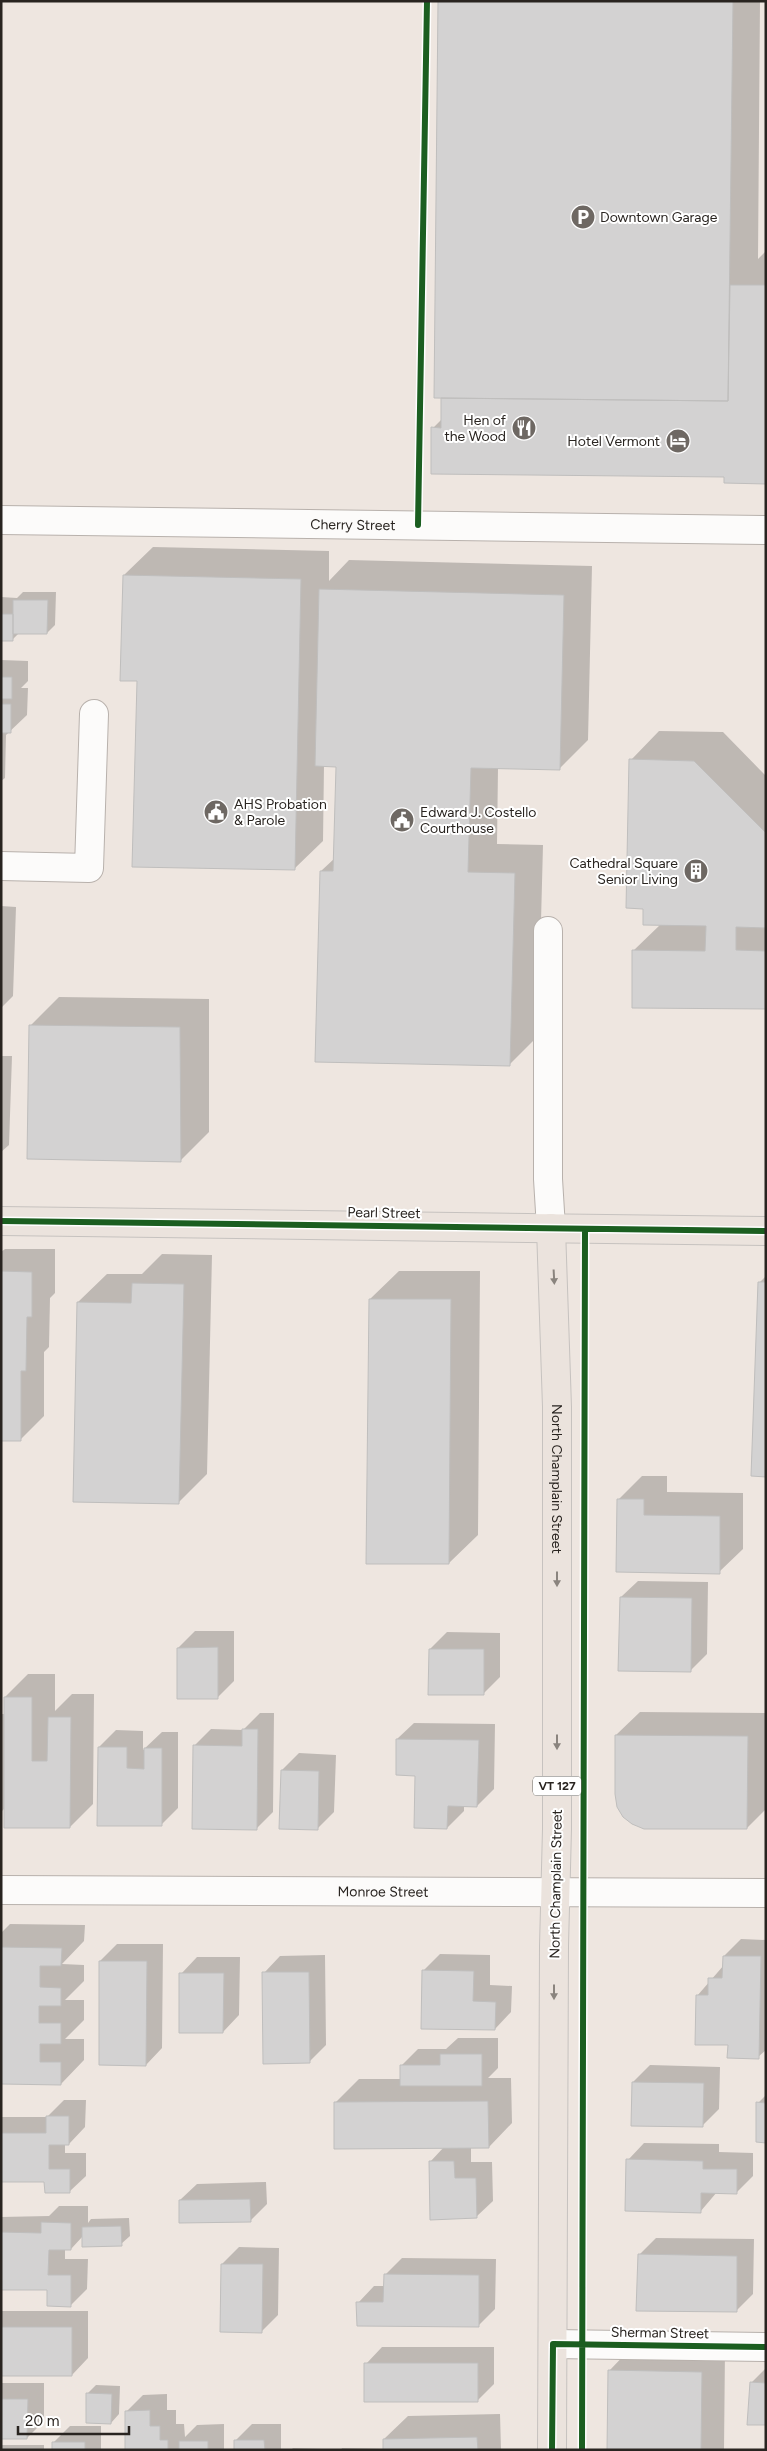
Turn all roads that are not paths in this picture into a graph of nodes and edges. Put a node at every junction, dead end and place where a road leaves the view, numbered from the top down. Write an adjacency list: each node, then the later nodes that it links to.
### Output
1 (1, 520): 2 (street, Cherry Street)
2 (766, 530)
3 (94, 714): 4 (street)
4 (1, 866)
5 (548, 931): 7 (street)
6 (1, 1221): 7 (main road, Pearl Street)
7 (551, 1228): 8 (main road, Pearl Street); 10 (main road, North Champlain Street / VT 127, one-way to 10)
8 (766, 1232)
9 (1, 1890): 10 (street, Monroe Street)
10 (556, 1891): 11 (street, Monroe Street); 12 (main road, North Champlain Street / VT 127, one-way to 12)
11 (766, 1894)
12 (553, 2344): 13 (street, Sherman Street); 14 (main road, North Champlain Street / VT 127)
13 (766, 2348)
14 (552, 2450)

